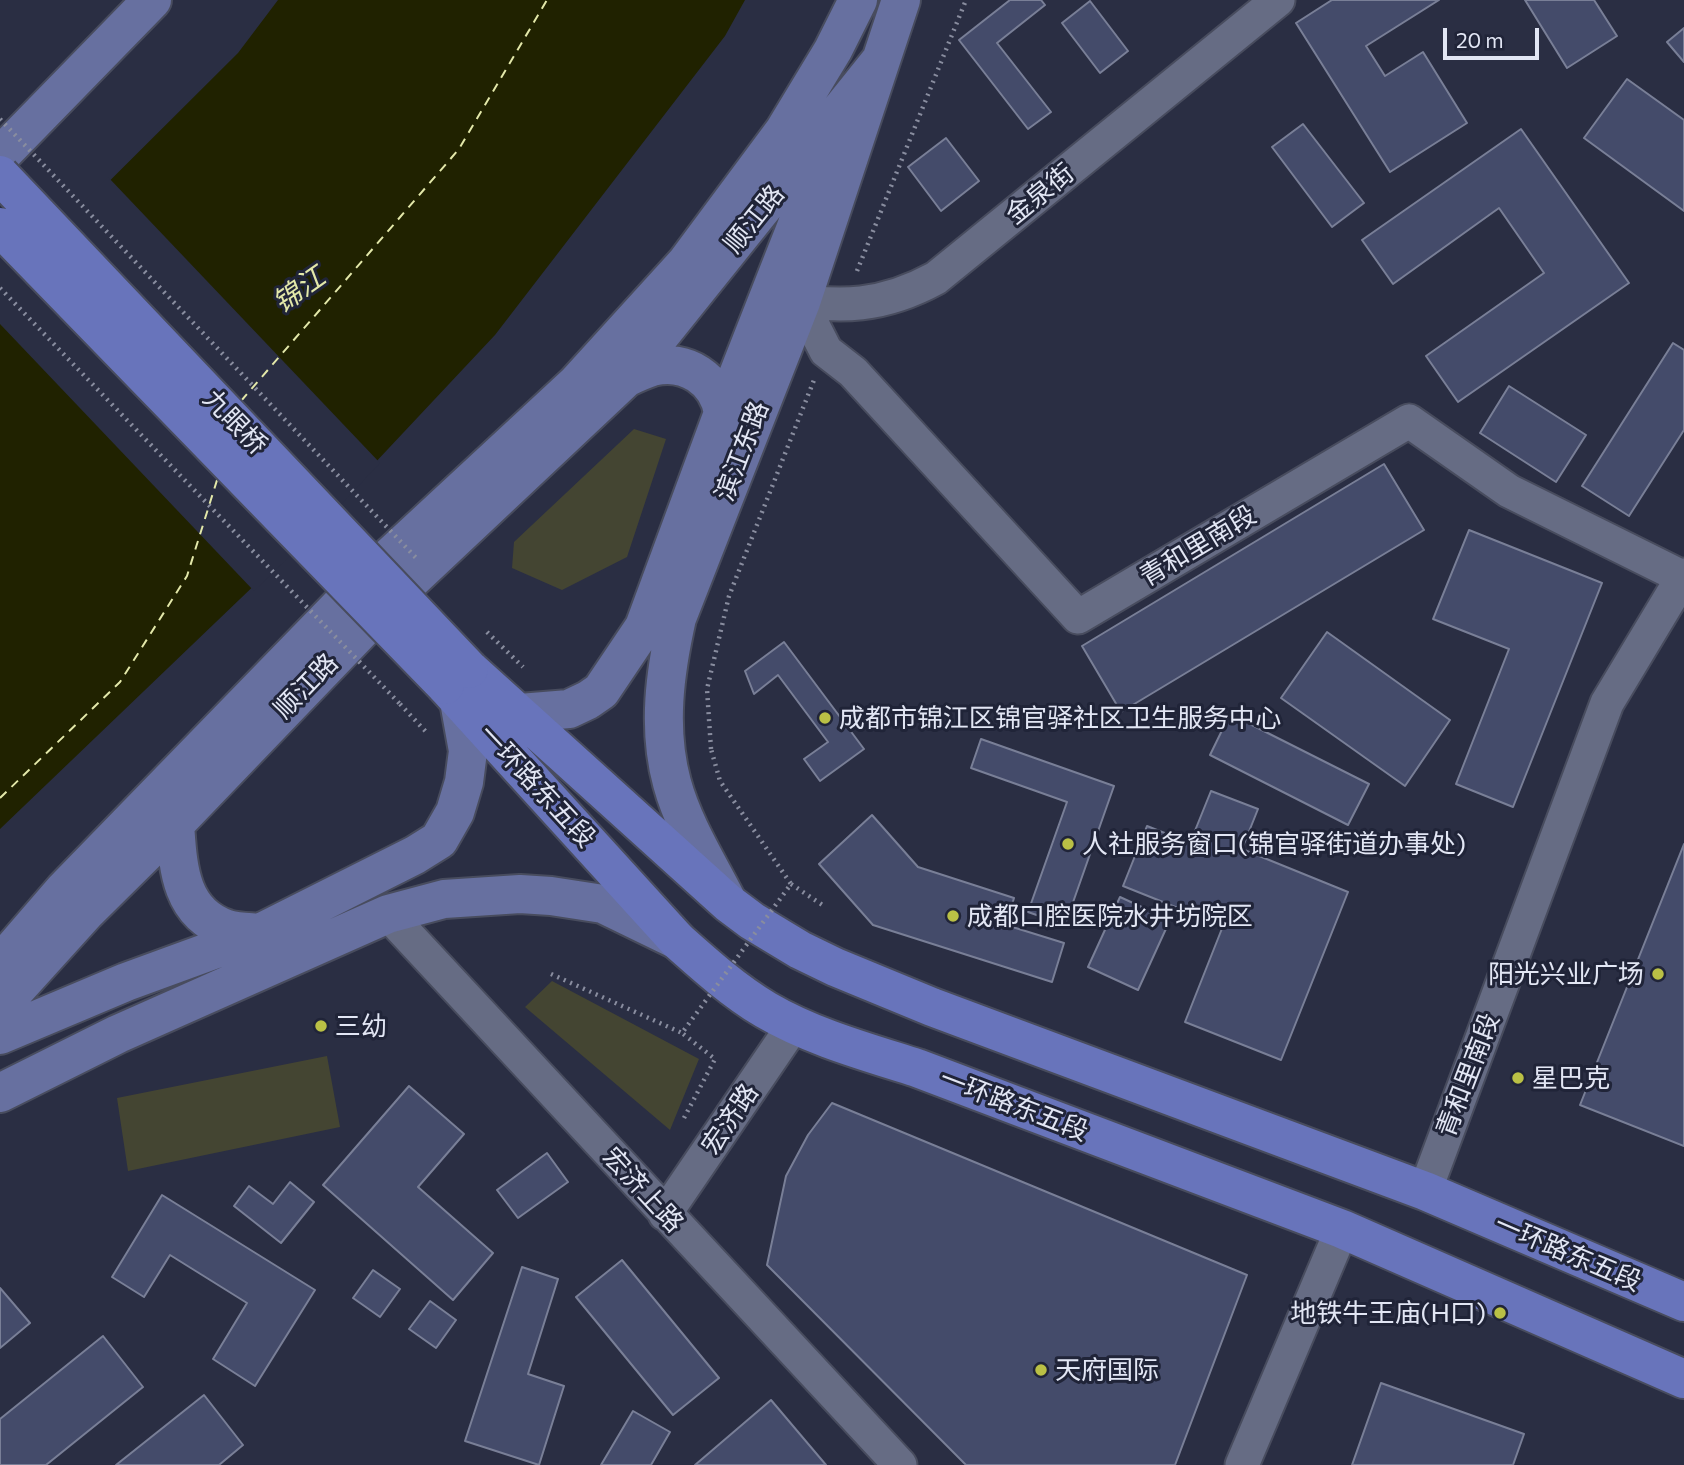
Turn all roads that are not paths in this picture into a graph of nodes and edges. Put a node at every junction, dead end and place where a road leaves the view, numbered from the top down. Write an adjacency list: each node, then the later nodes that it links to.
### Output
1 (152, 0): 9 (main road)
2 (858, 0): 5 (main road)
3 (901, 0): 6 (main road, 滨江东路)
4 (1278, 0): 13 (street, 金泉街)
5 (833, 50): 7 (main road); 8 (main road)
6 (881, 60): 8 (main road, 顺江路); 12 (main road, 滨江东路)
7 (784, 131): 8 (main road); 24 (main road, 顺江路)
8 (824, 131): 12 (main road); 13 (main road); 14 (main road, 顺江路)
9 (0, 156)
10 (0, 175): 17 (main road, 九眼桥, bridge)
11 (0, 227): 17 (main road, 九眼桥, bridge)
12 (825, 229): 13 (main road, 滨江东路)
13 (785, 298): 15 (main road); 16 (street, 青和里南段); 20 (main road, 滨江东路)
14 (626, 378): 15 (main road, 顺江路); 19 (main road, 顺江路)
15 (723, 414): 18 (main road)
16 (1683, 576): 29 (street, 青和里南段)
17 (458, 685): 18 (main road, 一环路东五段); 22 (main road); 23 (main road, 一环路东五段)
18 (520, 713): 20 (main road, 一环路东五段)
19 (175, 824): 22 (main road); 25 (main road, 顺江路)
20 (728, 903): 29 (main road, 一环路东五段)
21 (388, 914): 23 (main road); 28 (main road); 30 (street, 宏济上路)
22 (260, 933): 27 (main road)
23 (677, 940): 26 (main road, 一环路东五段)
24 (0, 964)
25 (0, 1007)
26 (795, 1023): 30 (street, 宏济路); 31 (main road, 一环路东五段)
27 (0, 1035)
28 (0, 1093)
29 (1425, 1191): 32 (main road, 一环路东五段)
30 (665, 1214): 34 (street, 宏济上路)
31 (1342, 1229): 33 (main road, 一环路东五段); 35 (street)
32 (1684, 1303)
33 (1684, 1379)
34 (900, 1465)
35 (1242, 1465)

